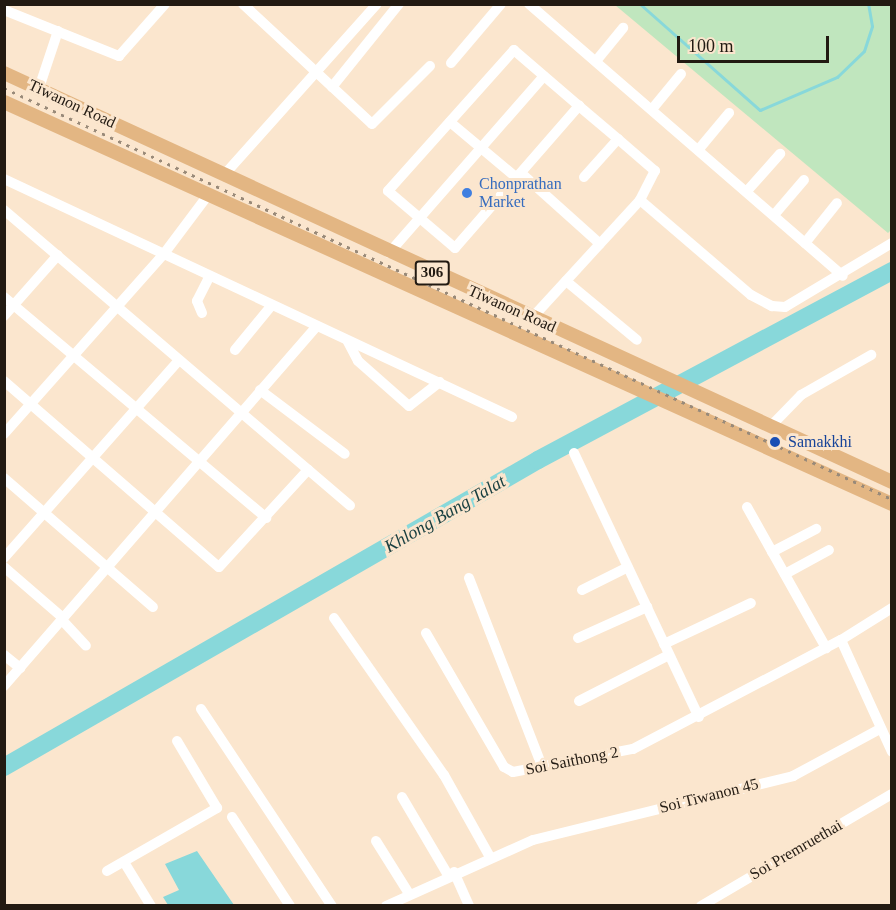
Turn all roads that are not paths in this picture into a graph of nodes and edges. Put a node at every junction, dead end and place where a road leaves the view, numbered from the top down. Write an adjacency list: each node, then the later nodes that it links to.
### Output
1 (165, 4): 9 (street)
2 (243, 4): 14 (street)
3 (377, 4): 14 (street)
4 (399, 4): 17 (street)
5 (501, 4): 11 (street)
6 (529, 4): 10 (street)
7 (4, 10): 9 (street)
8 (623, 28): 10 (street)
9 (58, 31): 18 (street)
10 (596, 61): 21 (street)
11 (451, 63)
12 (430, 66): 17 (street)
13 (4, 73): 18 (main road, Tiwanon Road / 306)
14 (317, 73): 17 (street); 28 (street)
15 (681, 74): 21 (street)
16 (544, 76): 20 (street); 23 (street); 25 (street)
17 (332, 87)
18 (39, 88): 28 (main road, Tiwanon Road / 306)
19 (4, 102): 34 (main road, Tiwanon Road / 306)
20 (579, 106): 24 (street); 29 (street)
21 (653, 108): 26 (street)
22 (729, 113): 26 (street)
23 (450, 122): 25 (street); 39 (street)
24 (618, 140): 30 (street); 35 (street)
25 (481, 148): 29 (street); 39 (street)
26 (699, 149): 33 (street)
27 (780, 154): 33 (street)
28 (224, 175): 34 (main road); 43 (main road, Tiwanon Road / 306)
29 (519, 176): 39 (street); 42 (street)
30 (584, 177)
31 (5, 180): 45 (street)
32 (804, 180): 38 (street)
33 (747, 191): 38 (street)
34 (208, 195): 45 (street); 79 (main road, Tiwanon Road / 306)
35 (640, 200): 42 (street); 47 (street)
36 (837, 202): 40 (street)
37 (4, 210): 44 (street)
38 (774, 215): 40 (street)
39 (420, 217): 43 (street)
40 (805, 243): 47 (street)
41 (891, 243): 47 (street)
42 (600, 244): 48 (street)
43 (389, 253): 55 (main road, Tiwanon Road / 306)
44 (58, 255): 50 (street); 52 (street)
45 (163, 255): 46 (street); 52 (street)
46 (210, 276): 51 (street); 53 (street)
47 (843, 276)
48 (566, 281): 55 (street); 57 (street)
49 (4, 297): 50 (street)
50 (15, 305): 54 (street); 61 (street)
51 (272, 305): 56 (street); 59 (street)
52 (118, 307): 61 (street); 62 (street)
53 (202, 313)
54 (4, 316)
55 (532, 318): 70 (main road, Tiwanon Road / 306)
56 (316, 327): 58 (street); 65 (street)
57 (637, 340)
58 (348, 342): 64 (street); 64 (street)
59 (234, 350)
60 (871, 355): 70 (street)
61 (75, 356): 66 (street); 67 (street)
62 (179, 360): 67 (street); 68 (street)
63 (4, 381): 66 (street)
64 (440, 382): 69 (street)
65 (260, 390): 68 (street); 73 (street)
66 (30, 404): 71 (street); 74 (street)
67 (136, 408): 74 (street); 75 (street)
68 (240, 412): 75 (street); 76 (street)
69 (512, 417)
70 (770, 427): 78 (main road, Tiwanon Road / 306)
71 (4, 434)
72 (574, 453): 91 (street)
73 (345, 454)
74 (91, 457): 82 (street); 83 (street)
75 (199, 461): 83 (street); 84 (street)
76 (308, 470): 80 (street); 84 (street)
77 (4, 478): 82 (street)
78 (891, 482)
79 (891, 504)
80 (350, 506)
81 (747, 507): 87 (street)
82 (44, 512): 88 (street); 90 (street)
83 (153, 512): 84 (street); 90 (street)
84 (266, 518)
85 (816, 529): 87 (street)
86 (829, 550): 92 (street)
87 (772, 552): 92 (street)
88 (4, 558)
89 (4, 567): 100 (street)
90 (107, 567): 97 (street); 100 (street)
91 (628, 567): 94 (street); 96 (street)
92 (785, 574): 106 (street)
93 (469, 578): 117 (street)
94 (582, 590)
95 (751, 603): 104 (street)
96 (647, 607): 102 (street); 104 (street)
97 (153, 608)
98 (891, 608): 103 (street)
99 (334, 618): 122 (street)
100 (63, 619): 105 (street); 109 (street)
101 (426, 633): 117 (street, Soi Saithong 2)
102 (578, 638)
103 (841, 640): 106 (street, Soi Saithong 2); 114 (street)
104 (664, 644): 108 (street)
105 (86, 646)
106 (826, 648): 113 (street, Soi Saithong 2)
107 (4, 655): 109 (street)
108 (669, 655): 111 (street); 113 (street)
109 (20, 668): 110 (street)
110 (4, 686)
111 (579, 701)
112 (201, 709): 130 (street)
113 (699, 717): 117 (street, Soi Saithong 2)
114 (880, 729): 116 (street); 122 (street, Soi Tiwanon 45)
115 (177, 741): 123 (street)
116 (891, 752)
117 (541, 764)
118 (891, 794): 132 (street, Soi Premruethai)
119 (402, 797): 125 (street)
120 (232, 817): 129 (street)
121 (376, 841): 126 (street)
122 (490, 857): 125 (street, Soi Tiwanon 45)
123 (124, 862): 124 (street); 128 (street)
124 (107, 871)
125 (451, 873): 126 (street, Soi Tiwanon 45); 131 (street)
126 (408, 892): 127 (street, Soi Tiwanon 45)
127 (390, 904)
128 (151, 906)
129 (290, 906)
130 (332, 906)
131 (469, 906)
132 (701, 906)

